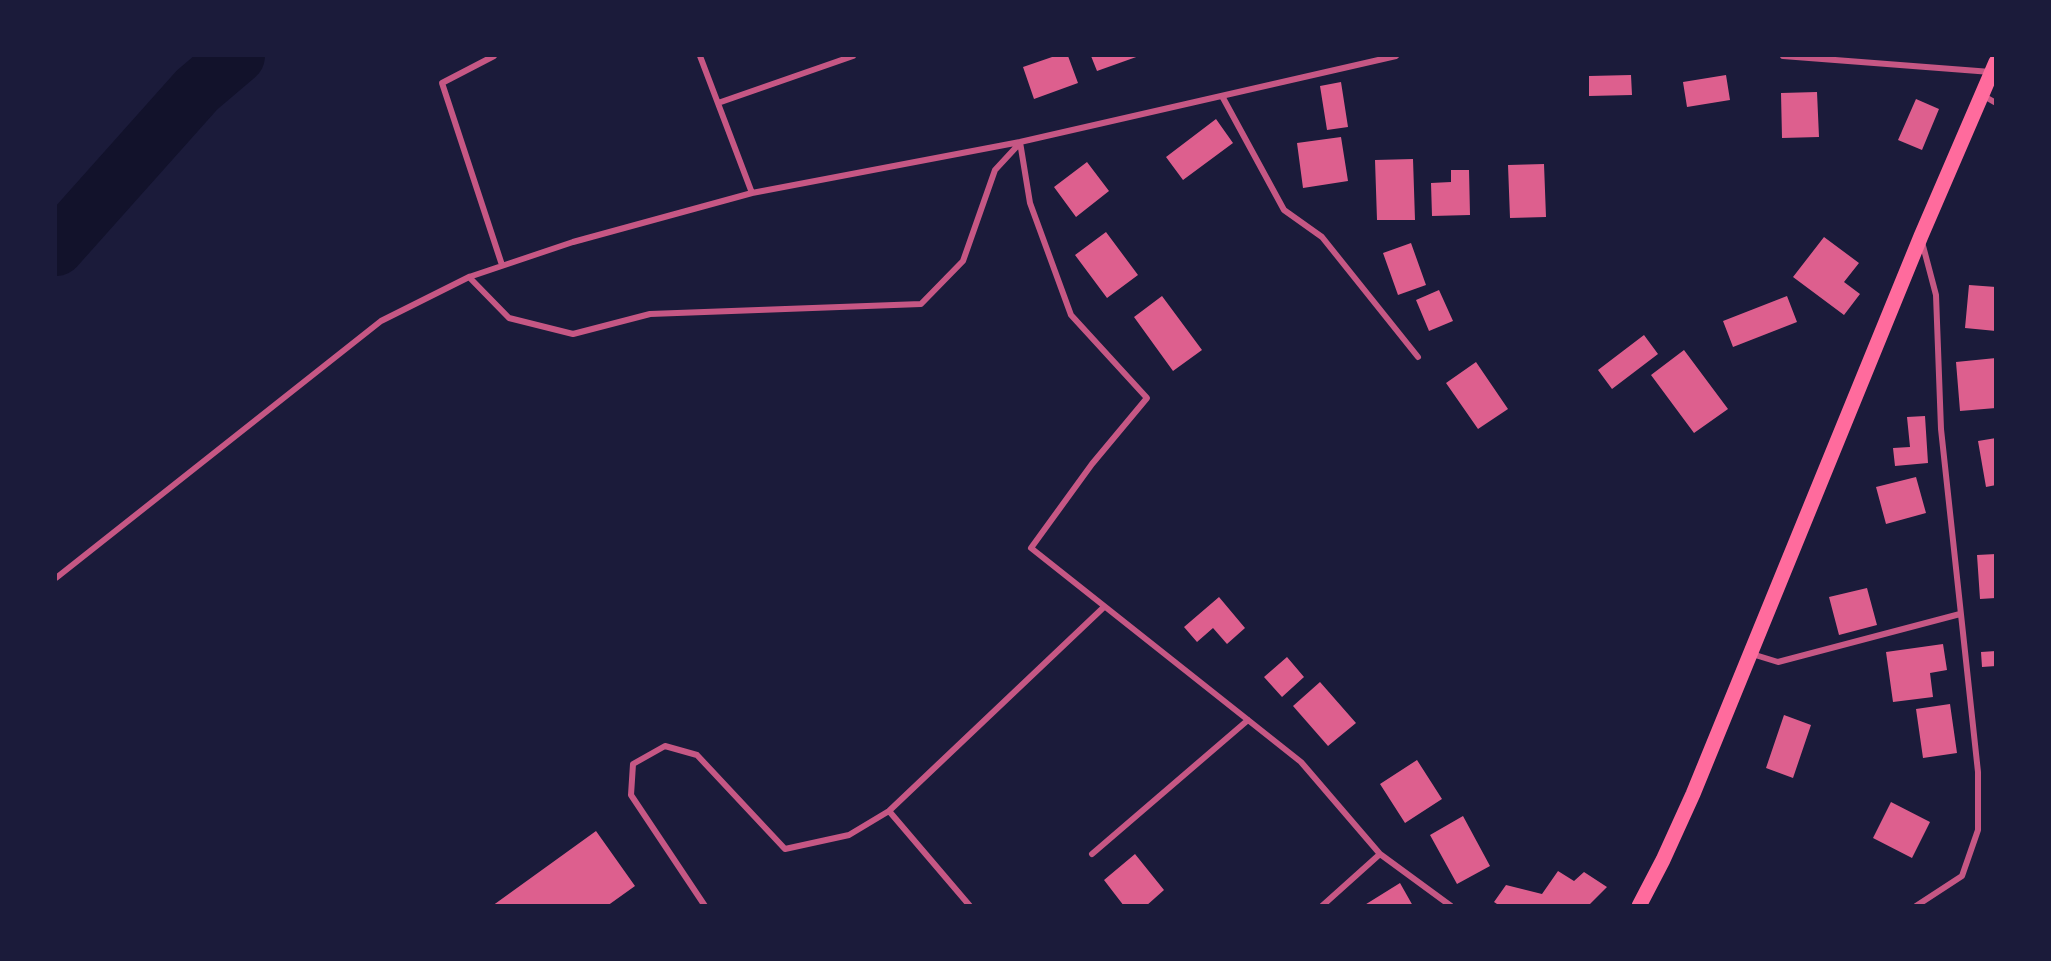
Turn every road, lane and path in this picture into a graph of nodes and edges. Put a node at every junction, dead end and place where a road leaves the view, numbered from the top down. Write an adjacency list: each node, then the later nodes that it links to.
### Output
1 (494, 56): 14 (street)
2 (700, 56): 9 (street)
3 (853, 56): 9 (street)
4 (1396, 56): 8 (street)
5 (1783, 56): 6 (street)
6 (1993, 67): 7 (main road)
7 (1982, 95): 10 (street); 13 (main road)
8 (1222, 96): 11 (street); 16 (street)
9 (718, 103): 12 (street)
10 (1995, 103)
11 (1020, 142): 12 (street); 15 (street); 18 (street)
12 (752, 193): 14 (street)
13 (1921, 236): 19 (street); 20 (main road)
14 (502, 265): 15 (street)
15 (469, 277): 17 (street)
16 (1418, 357)
17 (56, 578)
18 (1104, 607): 21 (street); 22 (street)
19 (1960, 614): 20 (street); 30 (street)
20 (1750, 654): 29 (main road)
21 (1248, 720): 23 (street); 24 (street)
22 (890, 811): 25 (street); 26 (street)
23 (1092, 854)
24 (1380, 854): 27 (street); 28 (street)
25 (705, 906)
26 (970, 906)
27 (1323, 906)
28 (1451, 906)
29 (1639, 906)
30 (1916, 906)

